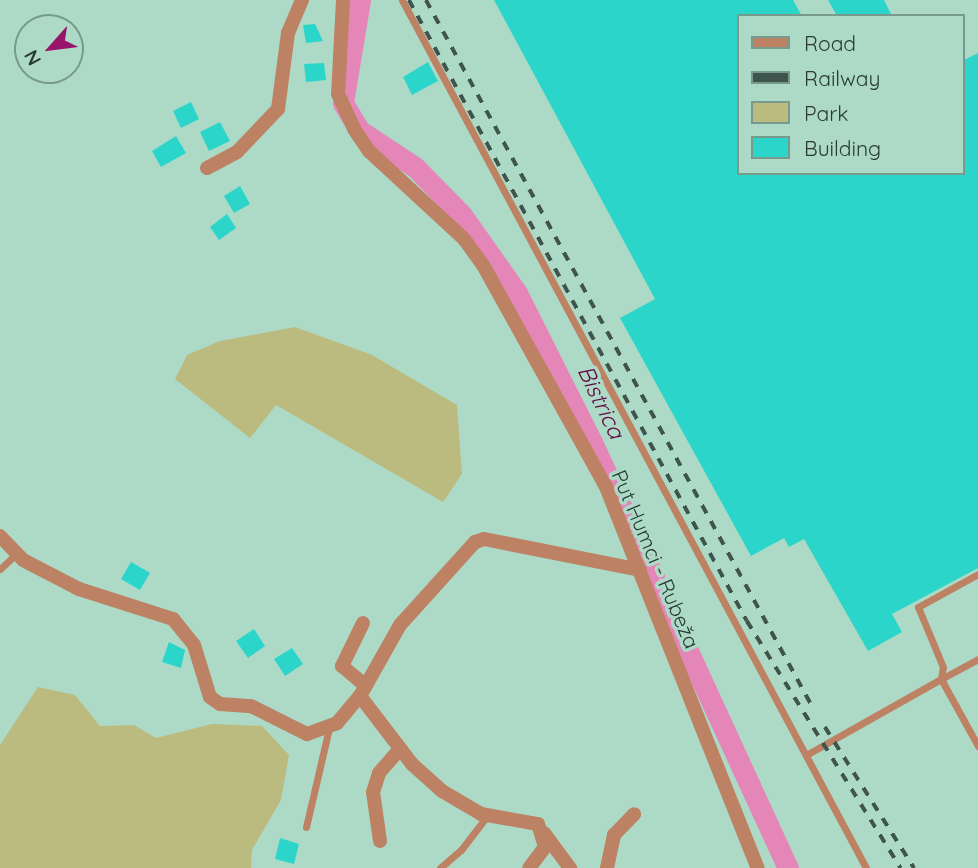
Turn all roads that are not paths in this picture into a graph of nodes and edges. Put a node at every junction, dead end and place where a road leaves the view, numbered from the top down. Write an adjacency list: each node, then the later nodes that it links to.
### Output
1 (302, 0): 4 (street)
2 (343, 0): 8 (street, Put Humci - Rubeža)
3 (402, 0): 17 (lane)
4 (207, 167)
5 (0, 536): 6 (street)
6 (16, 554): 7 (lane); 14 (street)
7 (0, 569)
8 (640, 570): 13 (street); 27 (street, Put Humci - Rubeža)
9 (978, 574): 12 (lane)
10 (363, 624): 13 (street)
11 (978, 659): 12 (lane)
12 (941, 680): 15 (lane); 17 (lane)
13 (363, 691): 14 (street); 16 (street)
14 (329, 729): 20 (lane)
15 (978, 746)
16 (400, 749): 19 (street); 22 (street)
17 (806, 755): 28 (lane)
18 (634, 814): 26 (street)
19 (488, 816): 21 (street); 23 (lane)
20 (306, 827)
21 (544, 833): 24 (street); 25 (street)
22 (380, 841)
23 (440, 868)
24 (528, 868)
25 (570, 868)
26 (607, 868)
27 (758, 868)
28 (866, 868)

